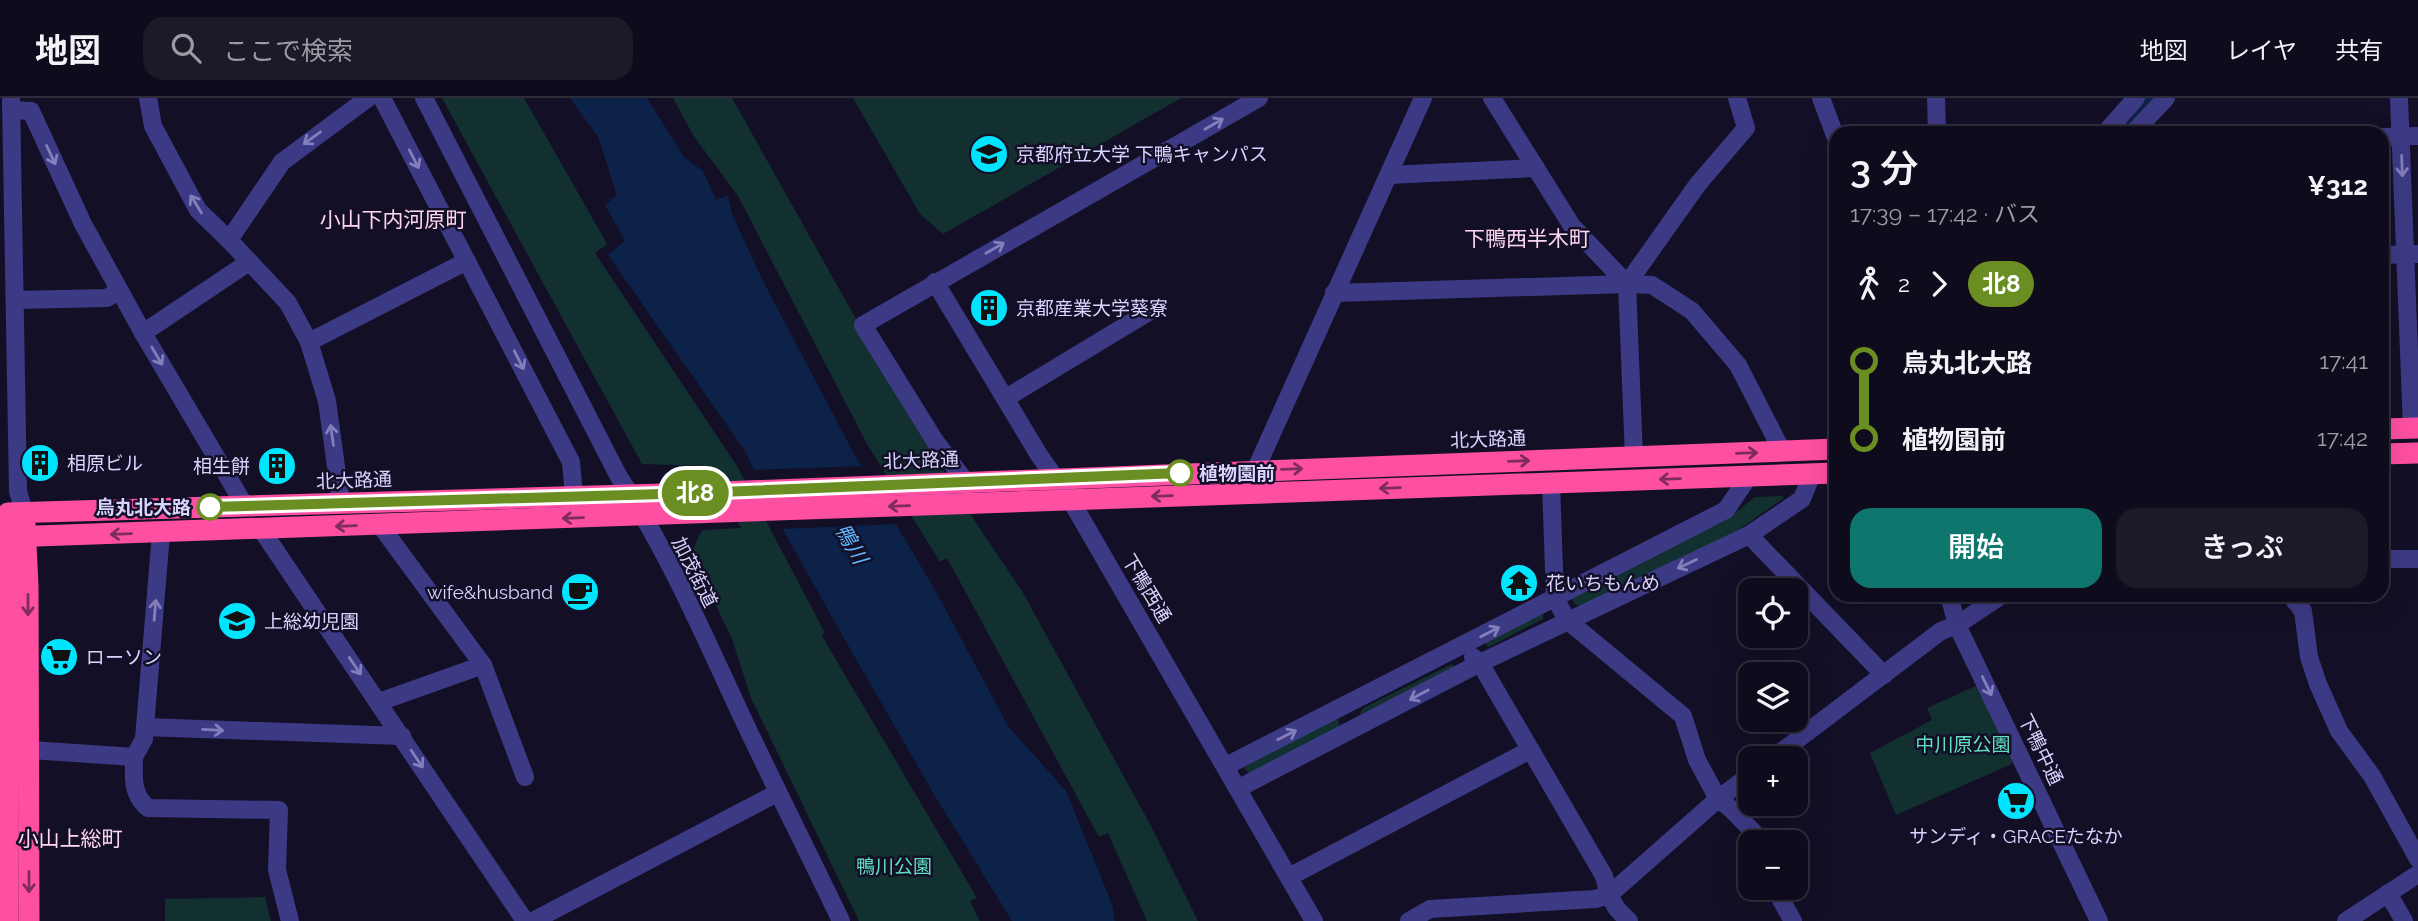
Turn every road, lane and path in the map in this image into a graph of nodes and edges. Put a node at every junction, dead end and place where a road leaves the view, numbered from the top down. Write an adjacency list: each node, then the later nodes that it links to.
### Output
1 (368, 98): 23 (street, one-way to 23)
2 (382, 98): 26 (street, one-way to 26)
3 (424, 98): 51 (street, 加茂街道)
4 (1259, 98): 28 (street, one-way to 4)
5 (1423, 98): 22 (street)
6 (1492, 98): 21 (street)
7 (1737, 98): 29 (street)
8 (1821, 98): 15 (street)
9 (1936, 98): 16 (street)
10 (2136, 98): 17 (street)
11 (2166, 98): 18 (street)
12 (2399, 98): 19 (street)
13 (154, 100): 23 (street, one-way to 13)
14 (11, 104): 30 (street, one-way to 30); 32 (street)
15 (1832, 126)
16 (1937, 126)
17 (2111, 126)
18 (2140, 126)
19 (2409, 136): 20 (street); 24 (street, one-way to 24)
20 (2389, 137)
21 (1536, 168): 22 (street); 29 (street)
22 (1390, 175): 31 (street)
23 (229, 240): 27 (street)
24 (2412, 254): 25 (street); 37 (street)
25 (2389, 255)
26 (467, 261): 35 (street); 52 (street, one-way to 52)
27 (249, 262): 34 (street); 35 (street)
28 (935, 282): 36 (street, 下鴨西通); 49 (street)
29 (1627, 284): 31 (street); 40 (street); 43 (street)
30 (119, 290): 32 (street); 34 (street)
31 (1334, 293): 44 (street)
32 (15, 300): 57 (street)
33 (1156, 308): 36 (street)
34 (143, 332): 56 (street, one-way to 56)
35 (309, 342): 54 (street, one-way to 35)
36 (1006, 398): 48 (street, 下鴨西通)
37 (2415, 428): 38 (highway)
38 (2389, 429)
39 (1829, 449): 40 (highway, 北大路通)
40 (1782, 451): 43 (highway, 北大路通, one-way to 40)
41 (2418, 453): 42 (highway)
42 (2389, 454)
43 (1634, 457): 44 (highway, 北大路通, one-way to 43)
44 (1255, 471): 48 (highway, 北大路通)
45 (1829, 473): 46 (highway, 北大路通)
46 (1812, 474): 47 (highway, 北大路通); 62 (street)
47 (1749, 476): 50 (highway, 北大路通, one-way to 50); 66 (street)
48 (1056, 478): 49 (highway, 北大路通); 53 (street, 下鴨西通)
49 (960, 481): 55 (highway, 北大路通)
50 (1551, 483): 53 (highway, 北大路通, one-way to 53); 66 (street)
51 (630, 494): 52 (highway, 北大路通); 55 (highway, 北大路通); 58 (street, 加茂街道)
52 (574, 496): 54 (highway, 北大路通)
53 (1070, 499): 55 (highway, 北大路通, one-way to 55); 83 (street, 下鴨西通)
54 (341, 503): 56 (highway, 北大路通)
55 (697, 503): 58 (highway, 北大路通)
56 (245, 506): 57 (highway, 北大路通)
57 (16, 512): 63 (highway)
58 (642, 516): 59 (highway, 北大路通, one-way to 59); 87 (street, 加茂街道)
59 (380, 525): 60 (highway, 北大路通, one-way to 60); 74 (street)
60 (261, 529): 61 (highway, 北大路通); 76 (street, one-way to 76)
61 (161, 533): 63 (highway, 北大路通, one-way to 63); 77 (street, one-way to 61)
62 (1749, 535): 70 (street, one-way to 70); 75 (street)
63 (17, 537): 80 (highway)
64 (2389, 559): 65 (street)
65 (2418, 559)
66 (1555, 598): 70 (street); 72 (street, one-way to 66)
67 (1950, 602): 71 (street, 下鴨中通)
68 (1992, 602): 71 (street)
69 (2296, 602): 90 (street)
70 (1567, 620): 73 (street); 88 (street)
71 (1957, 625): 75 (street); 106 (street, 下鴨中通, one-way to 106)
72 (1460, 647): 73 (street); 83 (street, one-way to 72)
73 (1480, 663): 81 (street); 86 (street, one-way to 86)
74 (483, 665): 76 (street); 84 (street)
75 (1884, 675): 79 (street)
76 (379, 702): 78 (street)
77 (145, 727): 78 (street, one-way to 78); 82 (street)
78 (402, 736): 99 (street, one-way to 99)
79 (1789, 746)
80 (19, 749): 82 (street); 96 (highway); 97 (highway, one-way to 97)
81 (1530, 750): 92 (street); 94 (street)
82 (134, 757): 98 (street)
83 (1226, 766): 86 (street, 下鴨西通)
84 (524, 777)
85 (1738, 784): 88 (street)
86 (1239, 788): 92 (street, 下鴨西通)
87 (777, 793): 100 (street); 101 (street, 加茂街道)
88 (1717, 799): 89 (street); 94 (street)
89 (1751, 830)
90 (2418, 859)
91 (2418, 874): 93 (street)
92 (1289, 877): 102 (street, 下鴨西通)
93 (2388, 894): 107 (street); 108 (street)
94 (1609, 895): 103 (street); 104 (street)
95 (1781, 900): 105 (street)
96 (8, 921)
97 (29, 921)
98 (290, 921)
99 (525, 921)
100 (533, 921)
101 (841, 921)
102 (1314, 921)
103 (1409, 921)
104 (1629, 921)
105 (1793, 921)
106 (2099, 921)
107 (2346, 921)
108 (2404, 921)

